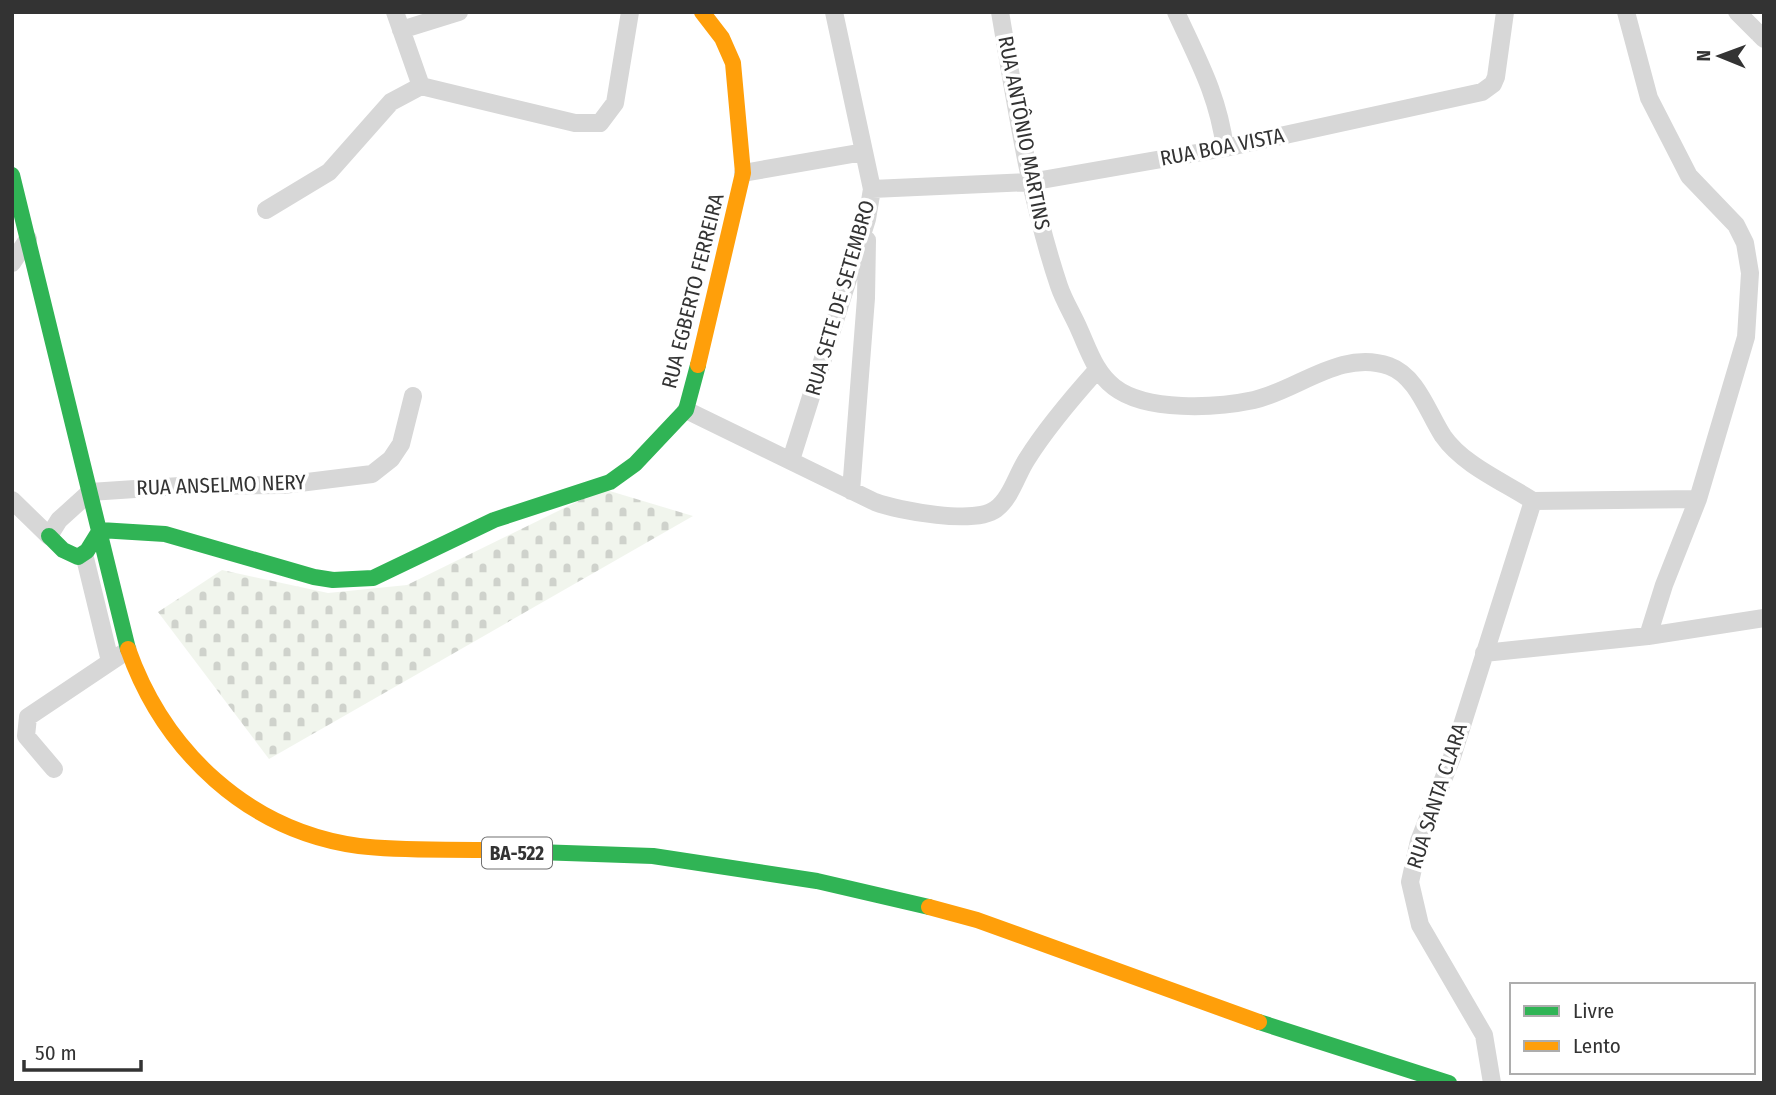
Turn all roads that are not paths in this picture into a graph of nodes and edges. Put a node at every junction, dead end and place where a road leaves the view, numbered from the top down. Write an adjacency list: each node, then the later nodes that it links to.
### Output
1 (394, 12): 11 (street)
2 (459, 12): 11 (street)
3 (630, 12): 13 (street)
4 (702, 12): 16 (main road, RUA EGBERTO FERREIRA)
5 (834, 12): 15 (street, RUA SETE DE SETEMBRO)
6 (1000, 12): 18 (street, RUA ANTÔNIO MARTINS)
7 (1176, 12): 14 (street)
8 (1505, 12): 14 (street, RUA BOA VISTA)
9 (1626, 12): 30 (street)
10 (1737, 12): 12 (street)
11 (401, 30): 13 (street)
12 (1764, 39)
13 (421, 86): 20 (street)
14 (1225, 148): 18 (street, RUA BOA VISTA)
15 (864, 152): 16 (street); 19 (street, RUA SETE DE SETEMBRO)
16 (743, 173): 26 (main road, RUA EGBERTO FERREIRA)
17 (12, 175): 22 (main road, BA-522)
18 (1030, 182): 19 (street, RUA BOA VISTA); 24 (street, RUA ANTÔNIO MARTINS)
19 (872, 189): 21 (street, RUA SETE DE SETEMBRO)
20 (266, 210)
21 (867, 219): 27 (street, RUA SETE DE SETEMBRO); 28 (street)
22 (28, 239): 23 (street); 29 (main road, BA-522)
23 (12, 263)
24 (1097, 370): 28 (street); 32 (street)
25 (413, 396): 29 (street, RUA ANSELMO NERY)
26 (686, 410): 27 (street); 33 (main road, RUA EGBERTO FERREIRA)
27 (791, 460): 28 (street)
28 (851, 491)
29 (90, 492): 33 (main road, BA-522); 34 (street)
30 (1699, 499): 32 (street); 37 (street)
31 (12, 500): 34 (street)
32 (1532, 501): 39 (street, RUA SANTA CLARA)
33 (100, 530): 35 (main road); 38 (main road, BA-522)
34 (49, 536): 35 (main road)
35 (84, 554): 40 (street)
36 (1764, 618): 37 (street)
37 (1648, 636): 39 (street)
38 (128, 650): 40 (street); 42 (main road, BA-522)
39 (1484, 653): 43 (street, RUA SANTA CLARA)
40 (110, 661): 41 (street)
41 (54, 769)
42 (1449, 1083)
43 (1492, 1083)

